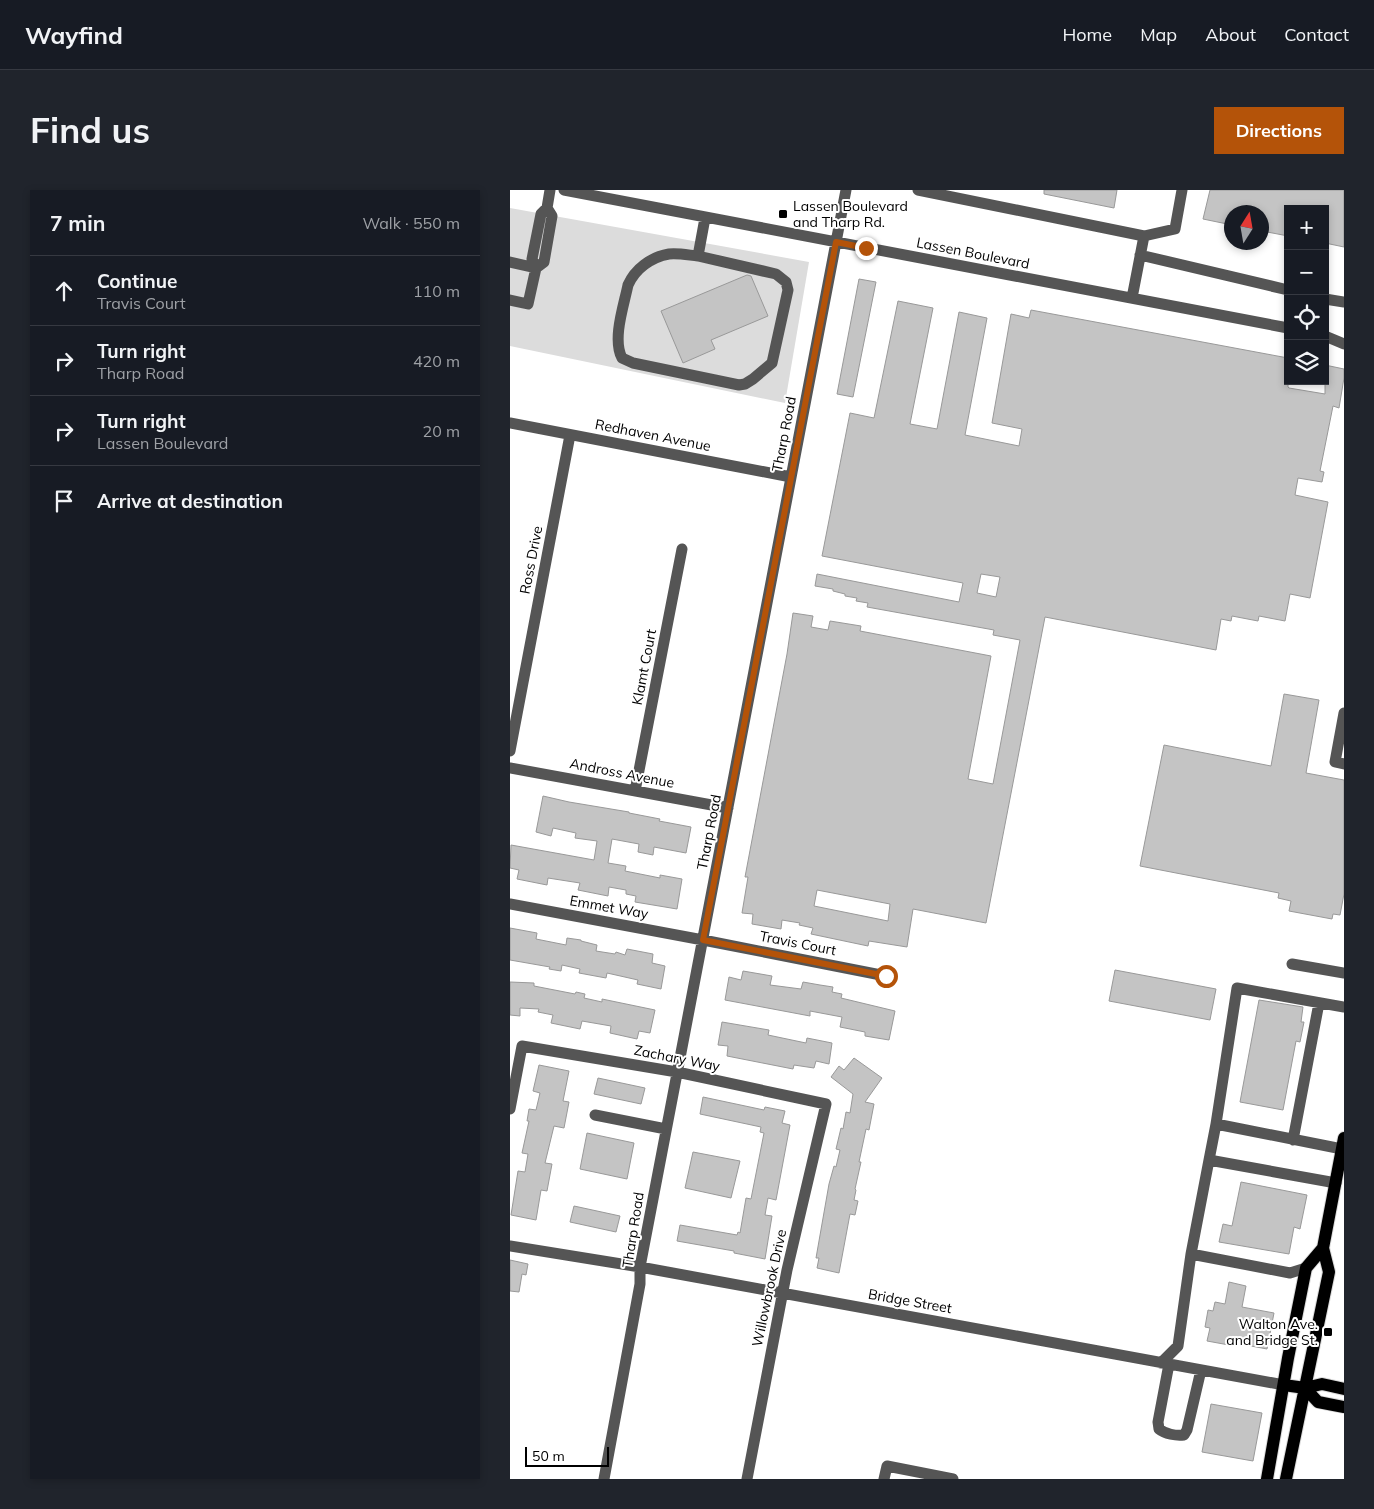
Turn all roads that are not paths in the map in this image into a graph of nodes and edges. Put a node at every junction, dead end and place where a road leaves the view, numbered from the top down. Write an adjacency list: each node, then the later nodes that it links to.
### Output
1 (550, 190): 12 (street)
2 (564, 190): 6 (street, Lassen Boulevard)
3 (846, 190): 8 (street, Tharp Road)
4 (918, 190): 7 (street)
5 (1182, 190): 7 (street)
6 (706, 218): 8 (street, Lassen Boulevard); 10 (street)
7 (1144, 236): 9 (street)
8 (836, 242): 14 (street, Lassen Boulevard); 25 (street, Tharp Road)
9 (1140, 255): 13 (street); 14 (street)
10 (698, 256): 10 (street)
11 (510, 262): 12 (street)
12 (536, 268): 15 (street)
13 (1284, 289)
14 (1132, 298): 18 (street, Lassen Boulevard)
15 (510, 300)
16 (1329, 300): 17 (street)
17 (1344, 302)
18 (1284, 327)
19 (1344, 333): 20 (street)
20 (1329, 335)
21 (1329, 337): 22 (street)
22 (1344, 344)
23 (510, 423): 24 (street, Redhaven Avenue)
24 (570, 435): 25 (street, Redhaven Avenue); 28 (street, Ross Drive)
25 (791, 476): 32 (street, Tharp Road)
26 (682, 549): 31 (street, Klamt Court)
27 (1344, 713): 29 (street)
28 (510, 751)
29 (1344, 764)
30 (510, 768): 31 (street, Andross Avenue)
31 (635, 791): 32 (street, Andross Avenue)
32 (728, 808): 34 (street, Tharp Road)
33 (510, 904): 34 (street, Emmet Way)
34 (703, 940): 37 (street, Travis Court); 40 (street, Tharp Road)
35 (1292, 964): 36 (street)
36 (1344, 973)
37 (886, 976)
38 (1319, 1003): 39 (street); 44 (street); 46 (street)
39 (1344, 1007)
40 (677, 1072): 41 (street, Zachary Way); 42 (street, Zachary Way); 45 (street, Tharp Road)
41 (826, 1104): 55 (street, Willowbrook Drive)
42 (510, 1109)
43 (595, 1115): 45 (street)
44 (1216, 1124): 46 (street); 48 (street)
45 (666, 1128): 53 (street, Tharp Road)
46 (1293, 1140): 47 (street)
47 (1343, 1143): 49 (main road)
48 (1208, 1160): 49 (street); 52 (street)
49 (1336, 1183): 51 (main road)
50 (510, 1246): 53 (street, Bridge Street)
51 (1324, 1248): 54 (main road); 59 (main road)
52 (1191, 1254): 54 (street); 56 (street)
53 (640, 1267): 55 (street, Bridge Street); 62 (street, Tharp Road)
54 (1306, 1268): 58 (main road)
55 (783, 1293): 56 (street, Bridge Street); 63 (street, Willowbrook Drive)
56 (1165, 1363): 57 (street, Bridge Street); 57 (street)
57 (1200, 1370): 58 (street, Bridge Street)
58 (1284, 1384): 59 (main road, Bridge Street); 66 (main road)
59 (1305, 1388): 60 (main road, Bridge Street); 61 (main road, Bridge Street); 67 (main road)
60 (1344, 1388)
61 (1344, 1407)
62 (604, 1479)
63 (747, 1479)
64 (884, 1479): 65 (street)
65 (953, 1479)
66 (1267, 1479)
67 (1286, 1479)

